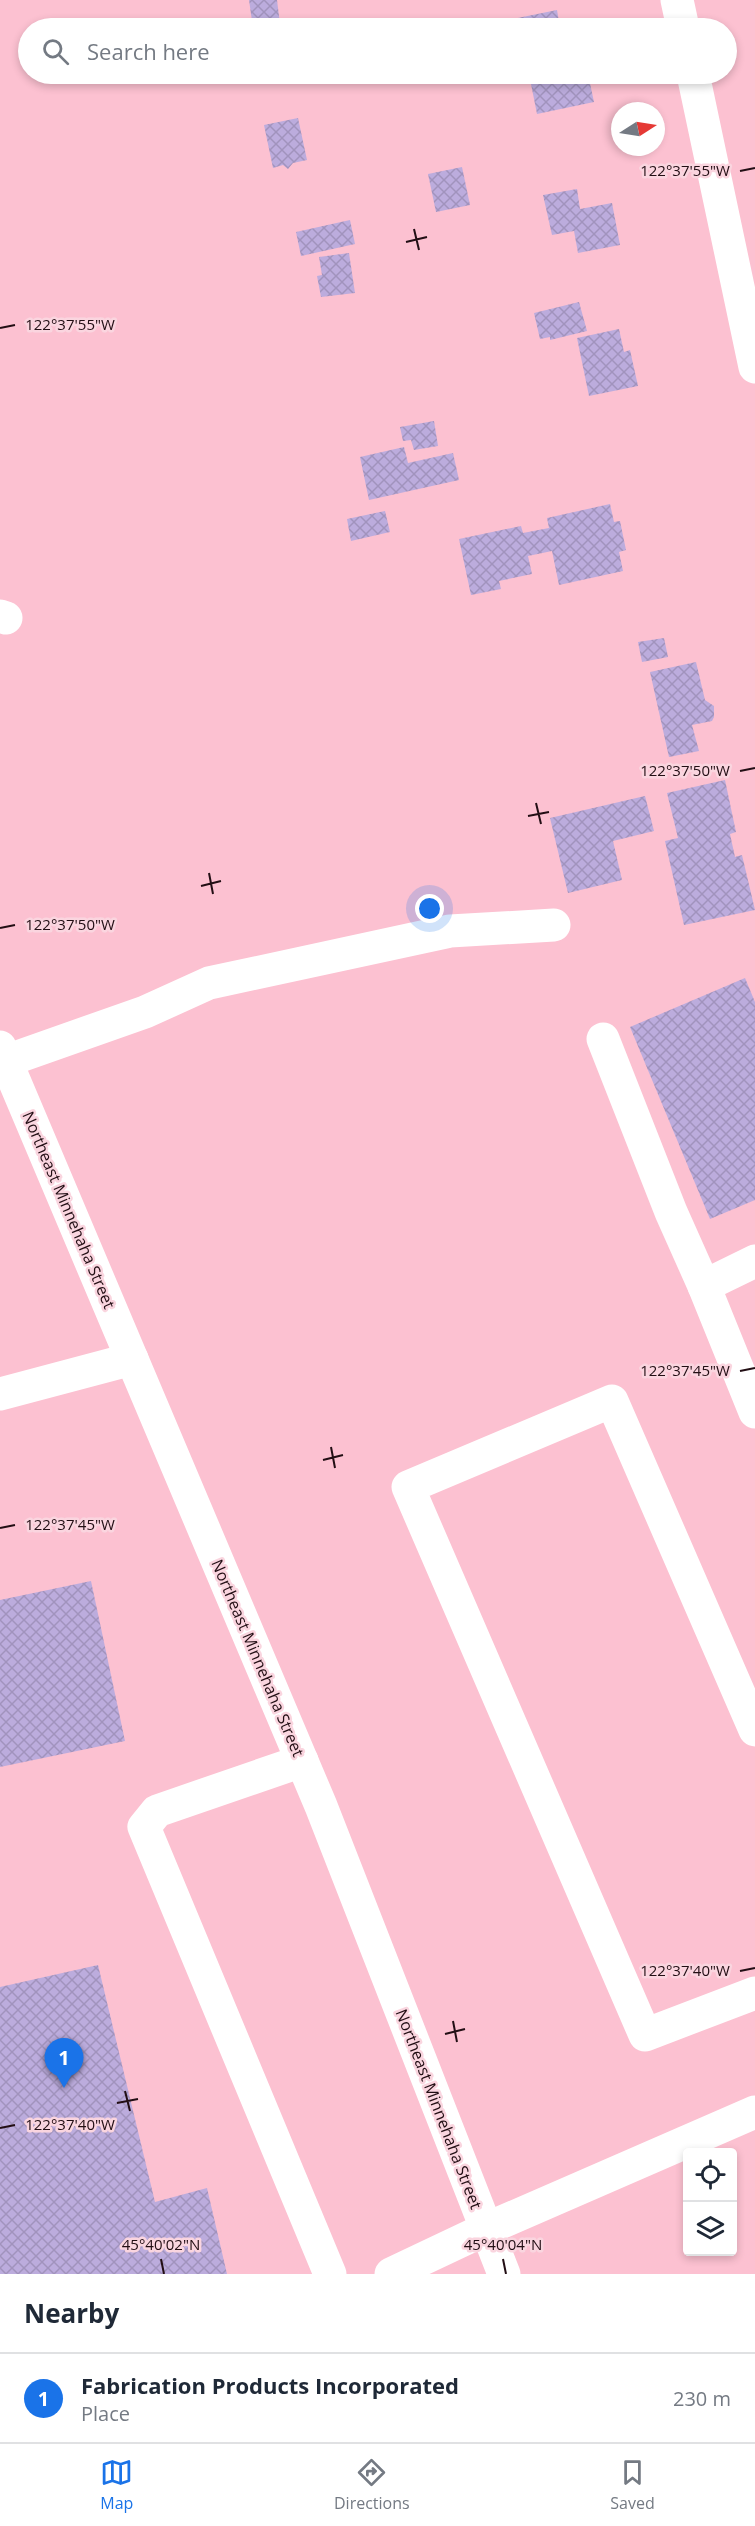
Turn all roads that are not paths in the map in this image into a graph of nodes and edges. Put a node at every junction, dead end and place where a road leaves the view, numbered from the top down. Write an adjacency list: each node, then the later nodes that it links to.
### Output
1 (677, 0): 2 (main road)
2 (681, 18)
3 (695, 84): 4 (main road)
4 (755, 364)
5 (554, 925): 7 (main road)
6 (603, 1039): 9 (main road)
7 (3, 1054): 10 (main road, Northeast Minnehaha Street)
8 (755, 1261): 9 (main road)
9 (704, 1286): 12 (main road)
10 (132, 1359): 11 (main road); 14 (main road, Northeast Minnehaha Street)
11 (0, 1394)
12 (755, 1412)
13 (755, 1730): 15 (main road)
14 (302, 1761): 17 (main road, Northeast Minnehaha Street); 18 (main road)
15 (755, 1993)
16 (755, 2112): 17 (main road)
17 (486, 2229): 19 (main road); 20 (main road, Northeast Minnehaha Street)
18 (330, 2274)
19 (391, 2274)
20 (504, 2274)

